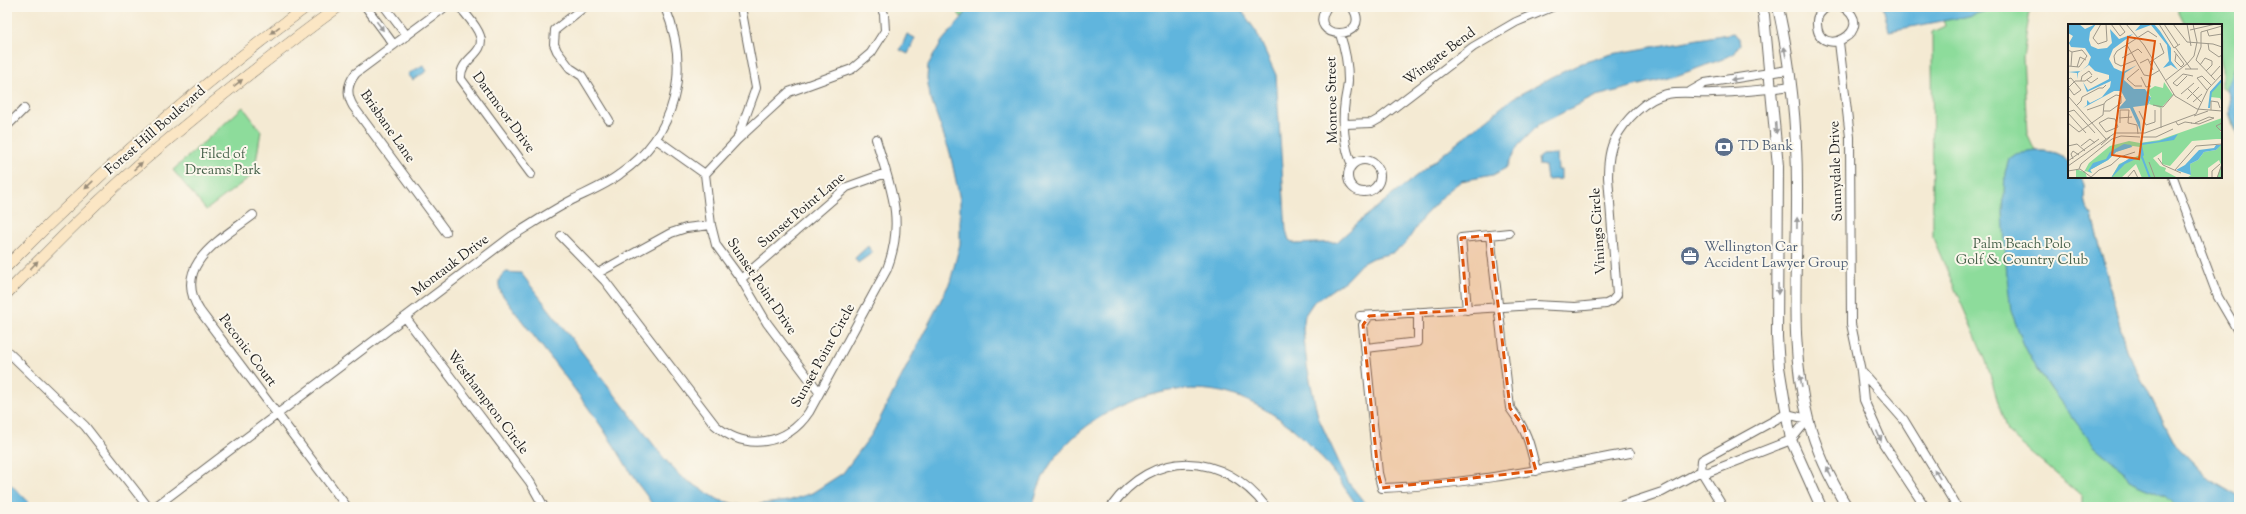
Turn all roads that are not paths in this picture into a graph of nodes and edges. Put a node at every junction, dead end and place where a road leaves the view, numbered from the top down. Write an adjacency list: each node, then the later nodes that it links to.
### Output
1 (306, 7): 45 (main road, Forest Hill Boulevard, one-way to 45)
2 (338, 7): 48 (main road, Forest Hill Boulevard, one-way to 2)
3 (366, 7): 21 (street, one-way to 21)
4 (385, 7): 19 (street)
5 (446, 7): 19 (street, Brisbane Lane)
6 (460, 7): 36 (street, Dartmoor Drive)
7 (584, 7): 28 (street)
8 (665, 7): 31 (street, Montauk Drive)
9 (740, 7): 33 (street)
10 (882, 7): 33 (street)
11 (1327, 7): 18 (street)
12 (1352, 7): 18 (street)
13 (1552, 7): 29 (street, Wingate Bend)
14 (1761, 7): 23 (street)
15 (1778, 7): 22 (street, one-way to 15)
16 (1827, 7): 20 (street)
17 (1842, 7): 20 (street)
18 (1340, 34): 29 (street, Monroe Street)
19 (407, 36): 21 (street, Brisbane Lane)
20 (1839, 42): 56 (street, Sunnydale Drive)
21 (394, 45): 41 (street, Brisbane Lane)
22 (1788, 70): 23 (street, Vinings Circle); 24 (street)
23 (1770, 74): 25 (street); 26 (street, Vinings Circle, one-way to 26)
24 (1791, 86): 25 (street, Vinings Circle); 60 (street, one-way to 24)
25 (1771, 89): 26 (street, Vinings Circle); 59 (street, one-way to 59)
26 (1691, 91): 49 (street, Vinings Circle)
27 (24, 109): 30 (street)
28 (609, 120)
29 (1345, 124): 34 (street, Monroe Street)
30 (7, 126)
31 (656, 139): 37 (street); 52 (street, Montauk Drive)
32 (876, 139): 35 (street, Sunset Point Circle)
33 (737, 140): 37 (street)
34 (1352, 165): 34 (street, Monroe Street)
35 (886, 173): 47 (street, Sunset Point Lane); 57 (street, Sunset Point Circle)
36 (531, 174)
37 (705, 174): 40 (street, Sunset Point Drive)
38 (2172, 178): 53 (street)
39 (253, 215): 58 (street, Peconic Court)
40 (711, 225): 46 (street); 47 (street, Sunset Point Drive)
41 (446, 232)
42 (1509, 233): 43 (street)
43 (1490, 235): 49 (street); 50 (street)
44 (561, 236): 46 (street, Sunset Point Circle)
45 (7, 266)
46 (598, 273): 57 (street, Sunset Point Circle)
47 (741, 279): 57 (street, Sunset Point Drive)
48 (7, 293)
49 (1498, 308): 50 (street, Vinings Circle); 63 (street)
50 (1467, 310): 51 (street, Vinings Circle)
51 (1418, 312): 54 (street); 54 (street, Vinings Circle)
52 (405, 317): 58 (street, Montauk Drive); 68 (street, Westhampton Circle)
53 (2239, 333)
54 (1366, 348): 63 (street, Vinings Circle)
55 (7, 351): 65 (street)
56 (1861, 371): 75 (street, Sunnydale Drive, one-way to 75); 76 (street, Sunnydale Drive, one-way to 56)
57 (820, 392)
58 (278, 414): 66 (street, Montauk Drive); 67 (street, Peconic Court)
59 (1786, 414): 60 (street); 61 (street); 64 (street)
60 (1808, 419): 61 (street); 74 (street, one-way to 60)
61 (1791, 440): 64 (street); 73 (street)
62 (1630, 453): 63 (street, Vinings Circle)
63 (1536, 471)
64 (1701, 471): 71 (street); 72 (street)
65 (148, 507)
66 (155, 507)
67 (347, 507)
68 (544, 507)
69 (1111, 507): 70 (street)
70 (1266, 507)
71 (1617, 507)
72 (1723, 507)
73 (1821, 507)
74 (1847, 507)
75 (1925, 507)
76 (1957, 507)

